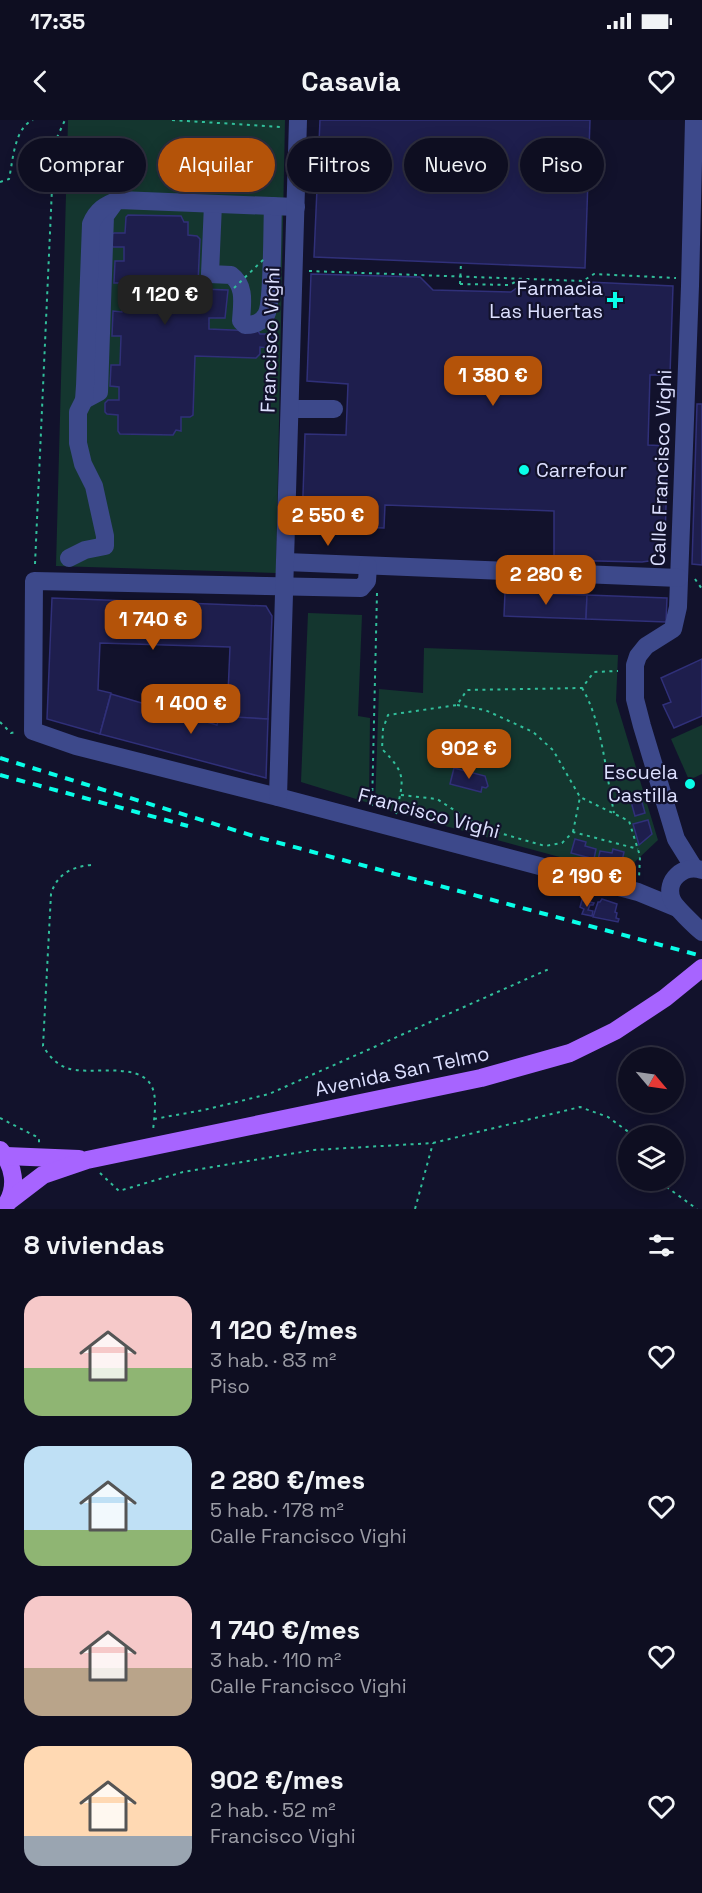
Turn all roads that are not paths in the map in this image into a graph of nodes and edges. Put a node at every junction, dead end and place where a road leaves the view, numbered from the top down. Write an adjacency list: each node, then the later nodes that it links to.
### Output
1 (694, 120): 11 (street, Calle Francisco Vighi)
2 (298, 124): 5 (street, Francisco Vighi)
3 (213, 204): 4 (street); 4 (street); 8 (street)
4 (273, 206): 5 (street)
5 (296, 207): 6 (street, Francisco Vighi)
6 (290, 409): 7 (street); 9 (street, Francisco Vighi)
7 (334, 409)
8 (69, 558)
9 (285, 562): 10 (street, Calle Francisco Vighi); 12 (street)
10 (373, 566): 11 (street, Calle Francisco Vighi); 12 (street)
11 (679, 578): 14 (street)
12 (285, 588): 13 (street); 13 (street)
13 (278, 796): 17 (street, Francisco Vighi)
14 (676, 839): 15 (street); 16 (street)
15 (698, 869): 16 (street, Francisco Vighi)
16 (673, 880): 17 (street, Francisco Vighi); 18 (street)
17 (638, 892): 18 (street, Francisco Vighi)
18 (688, 911): 19 (street)
19 (702, 932)
20 (702, 968): 22 (main road, Avenida San Telmo)
21 (3, 1153): 22 (main road, Avenida San Telmo); 23 (main road)
22 (87, 1160): 23 (main road, Avenida San Telmo)
23 (6, 1205)

